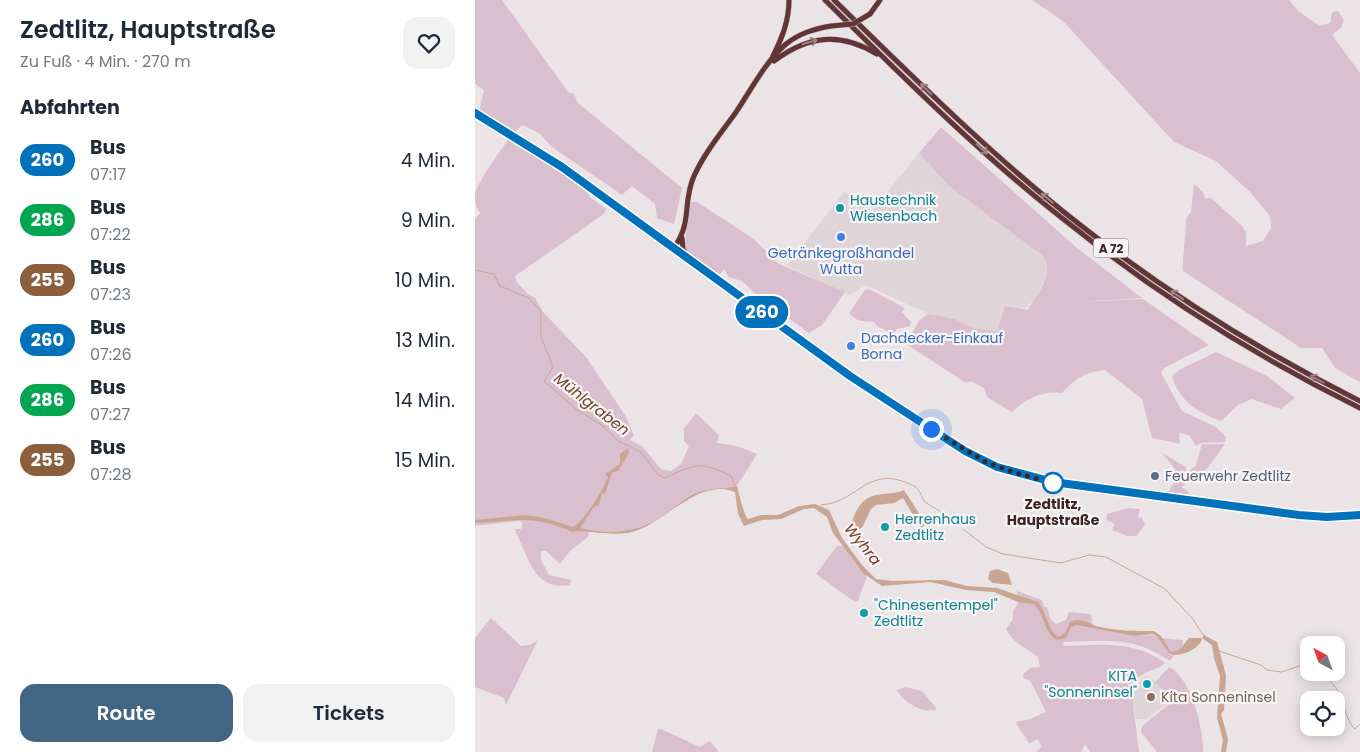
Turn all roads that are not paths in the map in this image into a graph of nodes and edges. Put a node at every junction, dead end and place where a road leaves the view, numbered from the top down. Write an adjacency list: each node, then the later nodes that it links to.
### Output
1 (789, 0): 6 (highway)
2 (825, 0): 5 (highway, A 72)
3 (834, 0): 11 (highway, A 72, one-way to 3)
4 (880, 0): 6 (highway, bridge)
5 (886, 60): 6 (highway, one-way to 5); 12 (highway, A 72, one-way to 12)
6 (768, 65): 8 (highway)
7 (475, 113): 9 (main road)
8 (682, 235): 9 (highway); 10 (highway)
9 (674, 248): 10 (main road)
10 (689, 259): 13 (main road)
11 (1360, 401)
12 (1360, 408)
13 (1360, 515)

